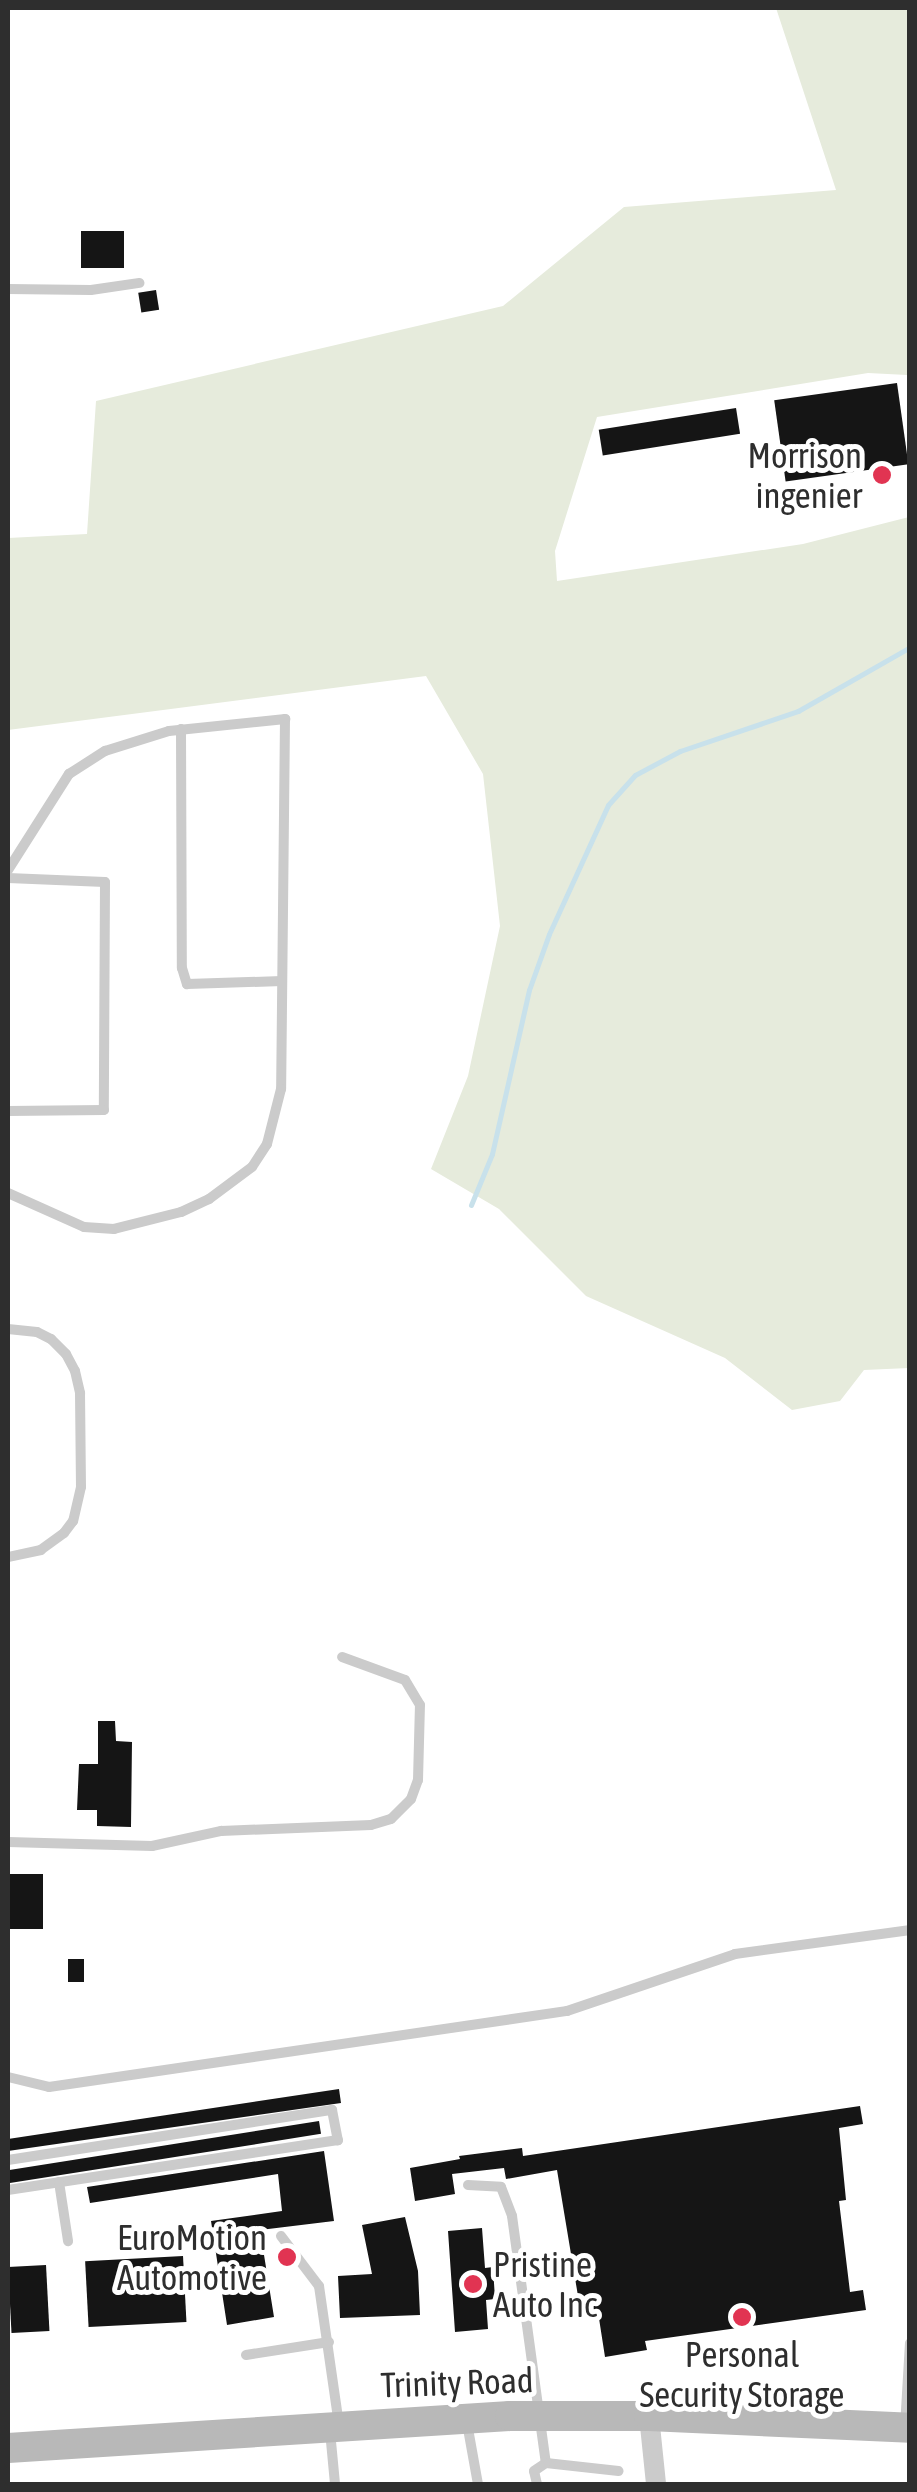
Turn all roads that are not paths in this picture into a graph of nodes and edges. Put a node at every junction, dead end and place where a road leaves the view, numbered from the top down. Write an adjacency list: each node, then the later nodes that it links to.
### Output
1 (139, 283): 2 (lane)
2 (8, 289)
3 (181, 730): 4 (lane); 6 (lane); 6 (lane)
4 (8, 870)
5 (8, 878): 7 (lane)
6 (282, 981): 8 (lane)
7 (8, 1111)
8 (8, 1193)
9 (8, 1328): 10 (lane)
10 (8, 1557)
11 (342, 1657): 12 (lane)
12 (8, 1842)
13 (910, 1930): 14 (lane)
14 (8, 2078)
15 (8, 2160): 16 (lane)
16 (59, 2182): 18 (lane); 20 (lane)
17 (468, 2185): 24 (lane)
18 (8, 2190)
19 (281, 2236): 21 (lane)
20 (68, 2241)
21 (329, 2342): 23 (lane); 27 (lane)
22 (910, 2343): 28 (lane)
23 (246, 2355)
24 (540, 2416): 25 (main road, Trinity Road); 26 (main road, Trinity Road); 30 (lane)
25 (649, 2416): 28 (main road, Trinity Road); 35 (street)
26 (466, 2417): 27 (main road, Trinity Road); 33 (lane)
27 (334, 2425): 29 (main road, Trinity Road); 32 (lane)
28 (908, 2428)
29 (8, 2448)
30 (546, 2463): 31 (lane); 34 (lane)
31 (620, 2471)
32 (335, 2484)
33 (478, 2484)
34 (537, 2484)
35 (656, 2484)

